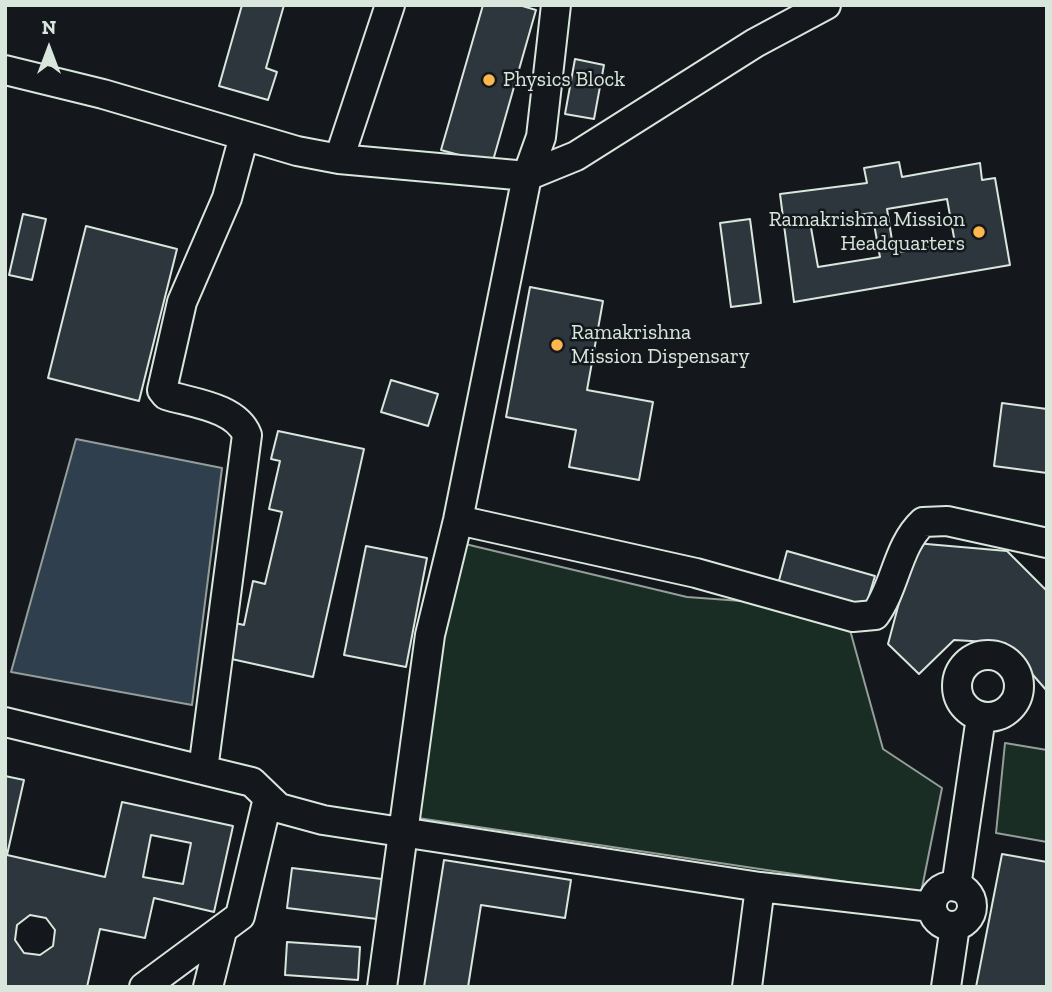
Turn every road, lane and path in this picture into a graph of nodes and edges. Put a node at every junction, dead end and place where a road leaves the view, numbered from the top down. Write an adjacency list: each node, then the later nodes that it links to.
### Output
1 (390, 5): 6 (street)
2 (556, 5): 7 (street)
3 (826, 5): 7 (street)
4 (5, 70): 5 (street)
5 (243, 136): 6 (street); 12 (street)
6 (339, 159): 7 (street)
7 (527, 176): 8 (street)
8 (458, 520): 9 (street); 14 (street)
9 (1047, 543)
10 (981, 717): 16 (street)
11 (5, 722): 12 (street)
12 (203, 770): 13 (street)
13 (268, 798): 14 (street); 19 (street)
14 (403, 833): 15 (street); 22 (street)
15 (760, 887): 17 (street); 23 (street)
16 (956, 887): 17 (street); 18 (street)
17 (932, 907): 18 (street)
18 (955, 926): 24 (street)
19 (222, 931): 20 (street); 21 (street)
20 (144, 987)
21 (208, 987)
22 (382, 987)
23 (747, 987)
24 (946, 987)

